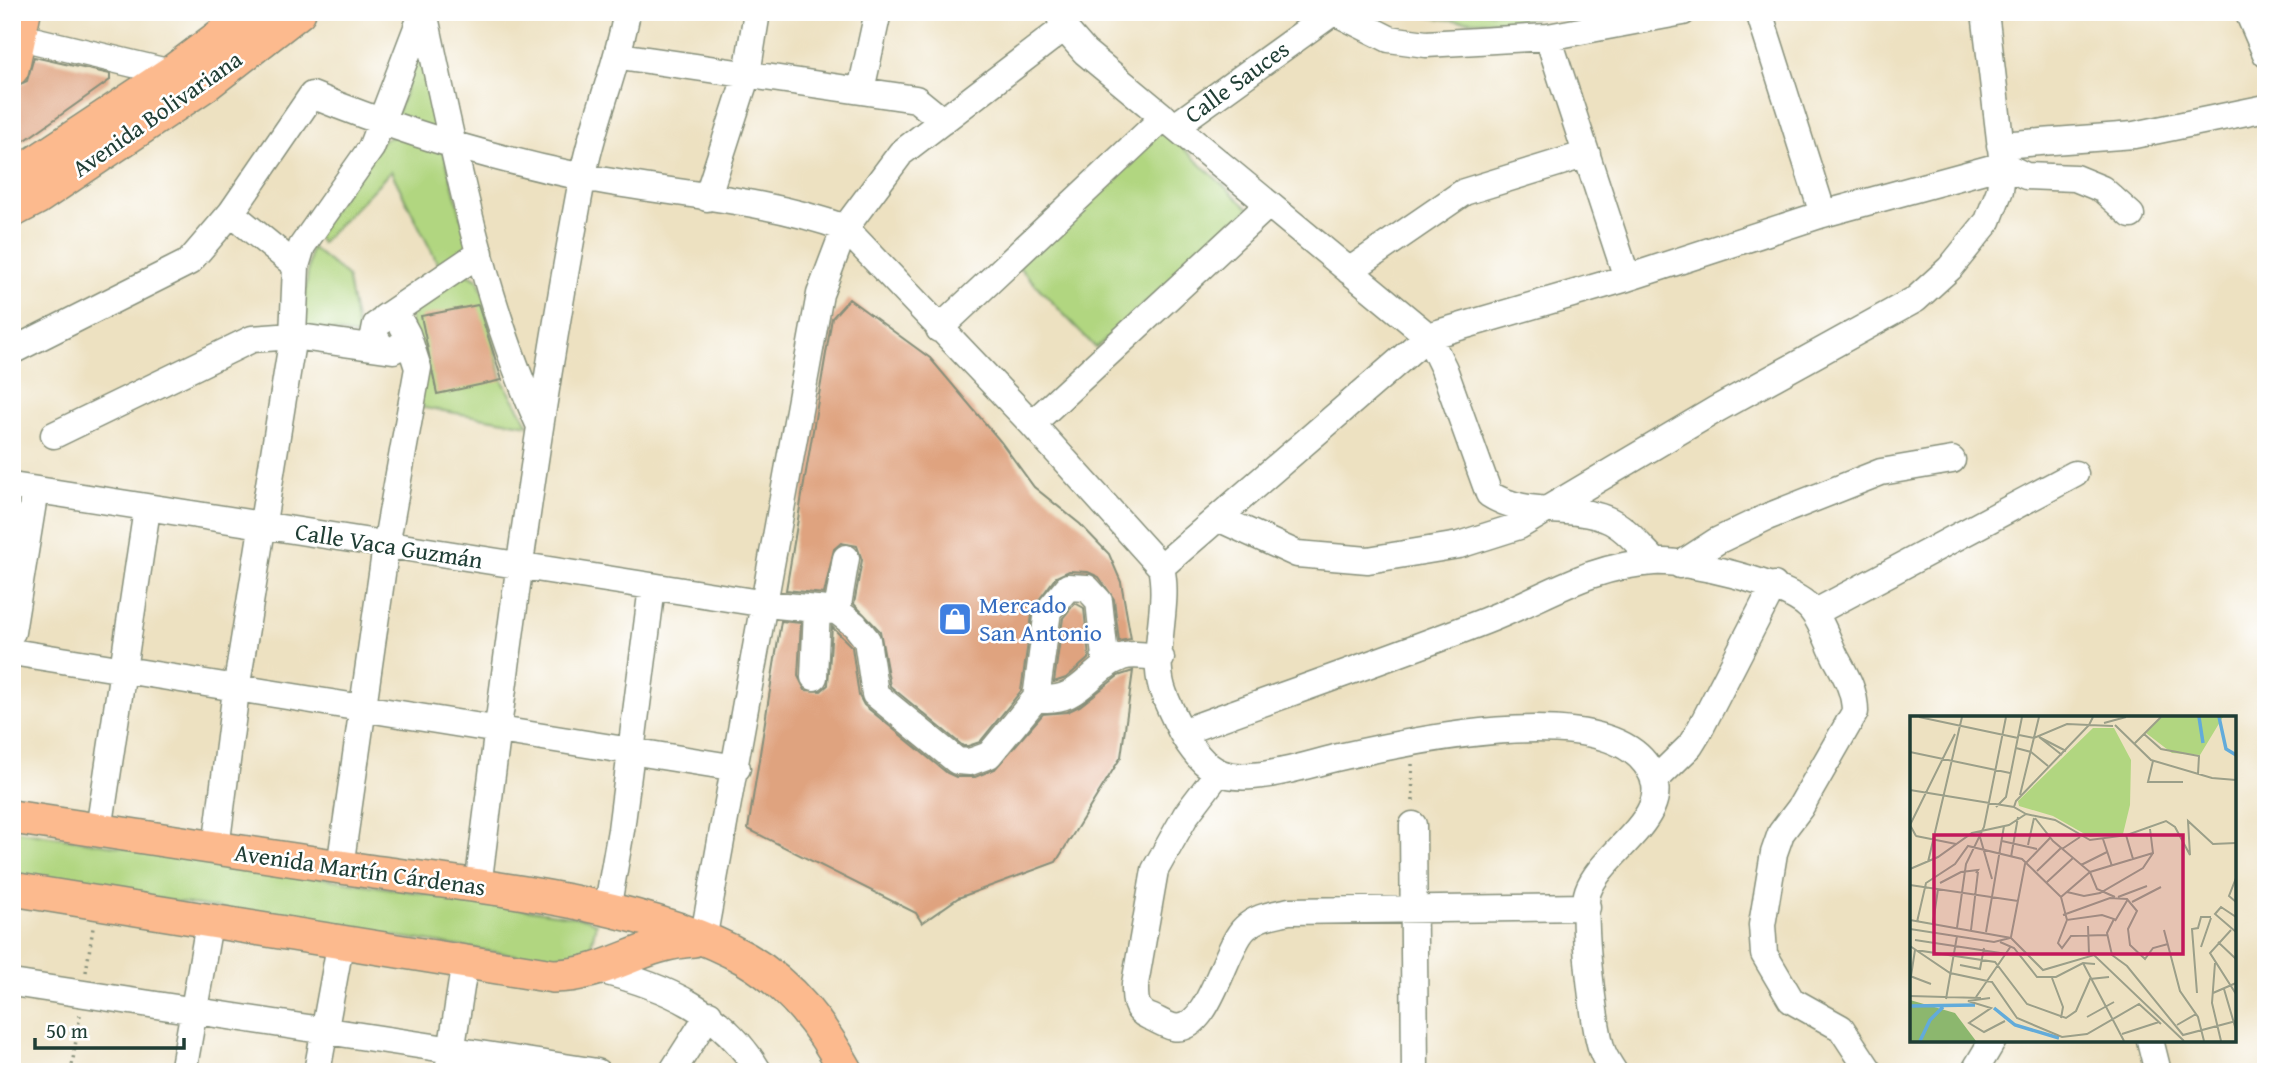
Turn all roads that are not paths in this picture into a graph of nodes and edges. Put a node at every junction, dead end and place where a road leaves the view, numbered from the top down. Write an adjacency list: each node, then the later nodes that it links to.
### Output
1 (252, 12): 18 (main road, Avenida Bolivariana)
2 (299, 12): 20 (main road, Avenida Bolivariana)
3 (423, 12): 25 (street); 26 (street)
4 (627, 12): 16 (street)
5 (757, 12): 19 (street)
6 (878, 12): 21 (street)
7 (1334, 12): 14 (street); 24 (street, Calle Sauces)
8 (1683, 12): 14 (street)
9 (1759, 12): 35 (street)
10 (1985, 12): 28 (street)
11 (2248, 12): 15 (street)
12 (1061, 20): 23 (street); 24 (street)
13 (18, 28): 17 (main road); 18 (street)
14 (1548, 37): 27 (street)
15 (2266, 54)
16 (620, 56): 19 (street); 29 (street)
17 (12, 69)
18 (172, 72): 20 (street); 30 (main road, Avenida Bolivariana)
19 (747, 74): 21 (street); 31 (street)
20 (208, 83): 33 (main road, Avenida Bolivariana)
21 (861, 90): 23 (street)
22 (2266, 108): 28 (street)
23 (943, 121): 37 (street)
24 (1170, 122): 32 (street); 42 (street, Calle Sauces)
25 (381, 123): 26 (street); 34 (street); 39 (street)
26 (453, 145): 29 (street); 38 (street)
27 (1587, 154): 40 (street); 41 (street)
28 (2002, 155): 35 (street); 36 (street); 54 (street)
29 (582, 176): 31 (street); 47 (street)
30 (12, 178)
31 (707, 198): 37 (street)
32 (1269, 204): 40 (street); 48 (street)
33 (12, 211)
34 (232, 213): 39 (street); 46 (street)
35 (1823, 214): 41 (street)
36 (2131, 215)
37 (845, 229): 42 (street); 64 (street)
38 (481, 254): 43 (street); 47 (street)
39 (296, 266): 44 (street)
40 (1349, 271): 45 (street)
41 (1627, 278): 45 (street)
42 (939, 329): 48 (street)
43 (395, 332): 44 (street); 57 (street)
44 (293, 336): 49 (street); 56 (street)
45 (1428, 336): 54 (street); 55 (street)
46 (12, 351)
47 (539, 424): 60 (street)
48 (1032, 424): 61 (street)
49 (54, 435)
50 (1952, 460): 59 (street)
51 (2076, 474): 66 (street)
52 (24, 488): 53 (street, Calle Vaca Guzmán); 67 (street)
53 (147, 509): 56 (street, Calle Vaca Guzmán); 71 (street)
54 (1545, 511): 55 (street); 59 (street)
55 (1218, 518): 61 (street)
56 (263, 527): 57 (street, Calle Vaca Guzmán); 73 (street)
57 (386, 546): 60 (street, Calle Vaca Guzmán); 75 (street)
58 (846, 558): 65 (street)
59 (1668, 563): 62 (street); 77 (street)
60 (518, 566): 63 (street, Calle Vaca Guzmán); 76 (street)
61 (1161, 567): 69 (street)
62 (1774, 585): 66 (street); 81 (street)
63 (652, 587): 64 (street, Calle Vaca Guzmán); 78 (street)
64 (765, 604): 65 (street, Calle Vaca Guzmán); 79 (street)
65 (827, 610): 72 (street); 74 (street)
66 (1814, 613): 112 (street)
67 (12, 632)
68 (12, 652): 71 (street)
69 (1161, 658): 70 (street); 77 (street)
70 (1106, 666): 74 (street); 74 (street)
71 (121, 671): 73 (street); 84 (street)
72 (814, 677)
73 (236, 690): 75 (street); 85 (street)
74 (1036, 698)
75 (365, 709): 76 (street); 86 (street)
76 (497, 729): 78 (street); 87 (street)
77 (1182, 732): 80 (street)
78 (630, 751): 79 (street); 90 (street)
79 (737, 768): 94 (street)
80 (1219, 773): 81 (street); 91 (street)
81 (1654, 781): 89 (street)
82 (12, 817): 84 (main road, Avenida Martín Cárdenas)
83 (1413, 825): 91 (street)
84 (99, 830): 85 (main road, Avenida Martín Cárdenas)
85 (216, 848): 86 (main road, Avenida Martín Cárdenas)
86 (340, 867): 87 (main road, Avenida Martín Cárdenas)
87 (478, 887): 90 (main road, Avenida Martín Cárdenas)
88 (12, 889): 92 (main road, Avenida Martín Cárdenas)
89 (1587, 907): 91 (street); 111 (street)
90 (602, 909): 94 (main road, Avenida Martín Cárdenas); 96 (main road)
91 (1414, 909): 110 (street)
92 (209, 918): 93 (main road, Avenida Martín Cárdenas); 98 (street)
93 (341, 940): 95 (main road, Avenida Martín Cárdenas); 100 (street)
94 (704, 940): 96 (main road, Avenida Martín Cárdenas); 109 (main road, Avenida Martín Cárdenas)
95 (465, 961): 96 (main road, Avenida Martín Cárdenas); 103 (street)
96 (598, 970): 99 (street, Avenida Martín Cárdenas)
97 (12, 983): 98 (street)
98 (194, 1009): 100 (street); 104 (street)
99 (709, 1014): 107 (street); 108 (street, Avenida Martín Cárdenas)
100 (325, 1030): 103 (street); 105 (street)
101 (1992, 1042): 113 (street)
102 (2150, 1042): 114 (street)
103 (450, 1061): 106 (street)
104 (183, 1072)
105 (317, 1072)
106 (597, 1072)
107 (672, 1072)
108 (759, 1072)
109 (847, 1072)
110 (1415, 1072)
111 (1614, 1072)
112 (1870, 1072)
113 (1974, 1072)
114 (2158, 1072)

